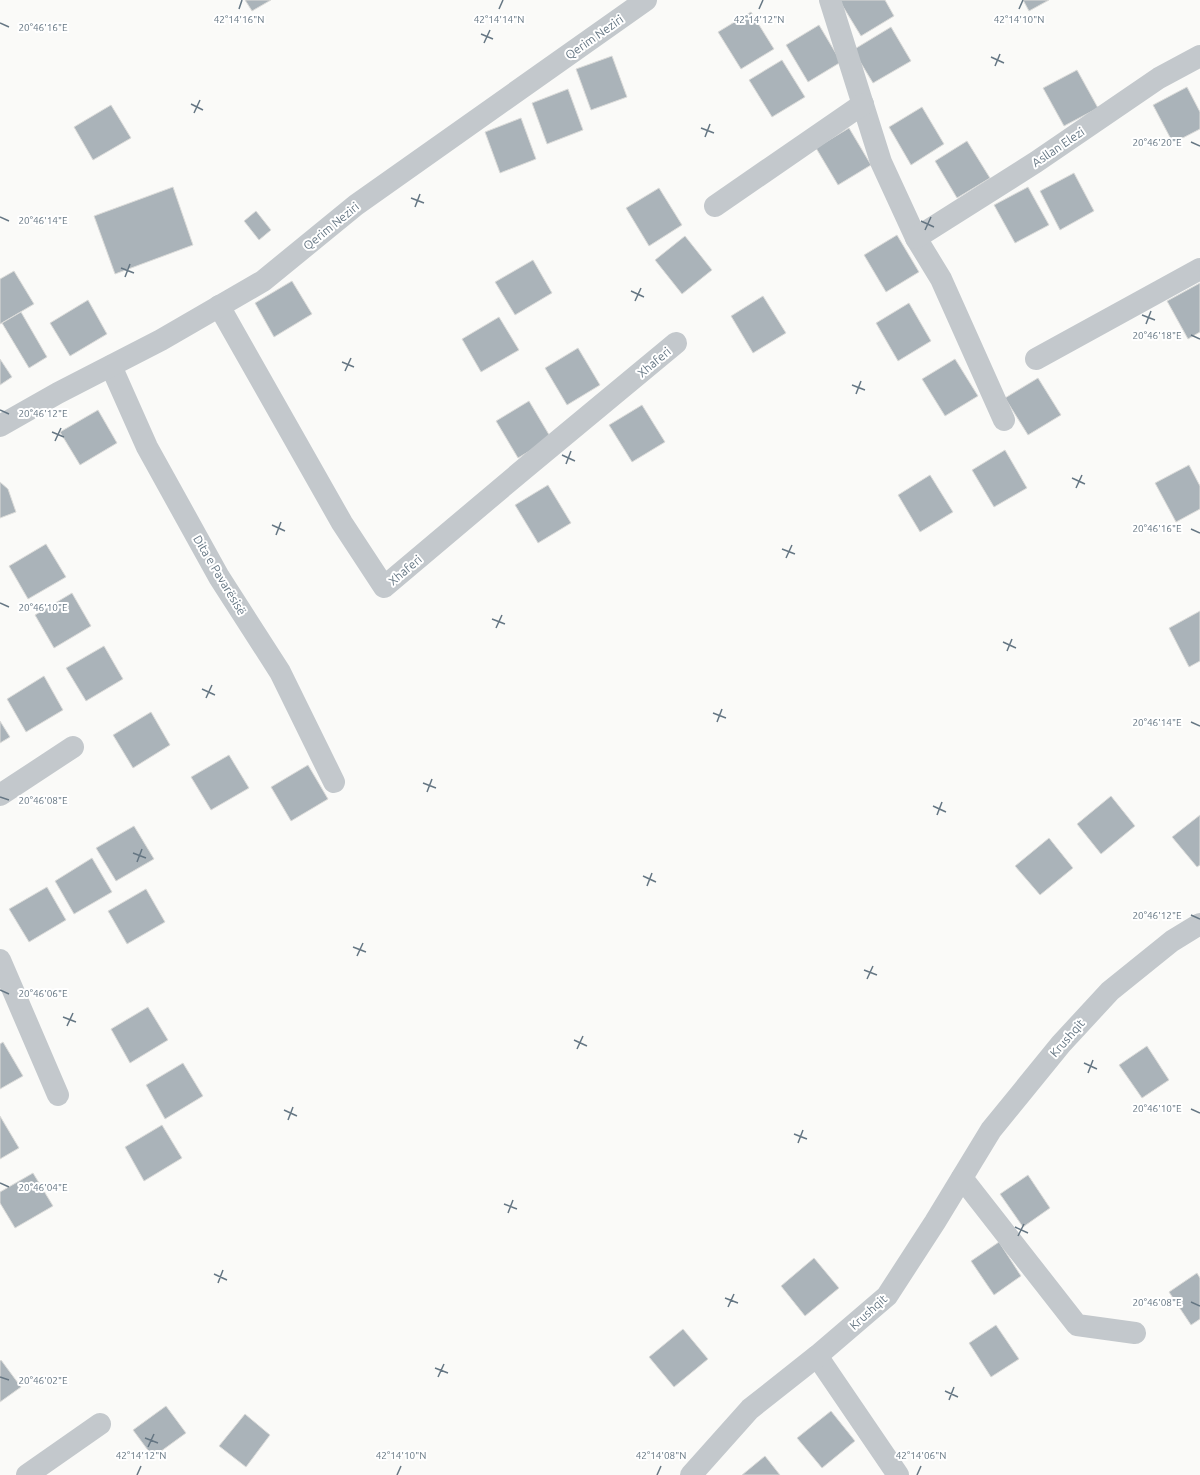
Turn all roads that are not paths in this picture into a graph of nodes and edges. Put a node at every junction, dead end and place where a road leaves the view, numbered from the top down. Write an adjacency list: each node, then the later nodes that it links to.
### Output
1 (646, 0): 8 (street, Qerim Neziri)
2 (830, 0): 4 (street)
3 (1200, 56): 6 (street, Asllan Elezi)
4 (863, 104): 5 (street); 6 (street)
5 (715, 206)
6 (916, 238): 12 (street)
7 (1200, 269): 10 (street)
8 (220, 306): 9 (street, Xhaferi); 11 (street, Qerim Neziri)
9 (676, 344)
10 (1036, 358)
11 (111, 366): 13 (street, Qerim Neziri); 15 (street, Dita e Pavarësisë)
12 (1004, 420)
13 (0, 426)
14 (73, 747): 16 (street)
15 (334, 782)
16 (0, 795)
17 (1200, 924): 20 (street, Krushqit)
18 (0, 960): 19 (street)
19 (58, 1095)
20 (962, 1178): 21 (street); 22 (street, Krushqit)
21 (1135, 1333)
22 (817, 1356): 25 (street, Krushqit); 26 (street)
23 (100, 1424): 24 (street)
24 (27, 1475)
25 (691, 1475)
26 (898, 1475)

